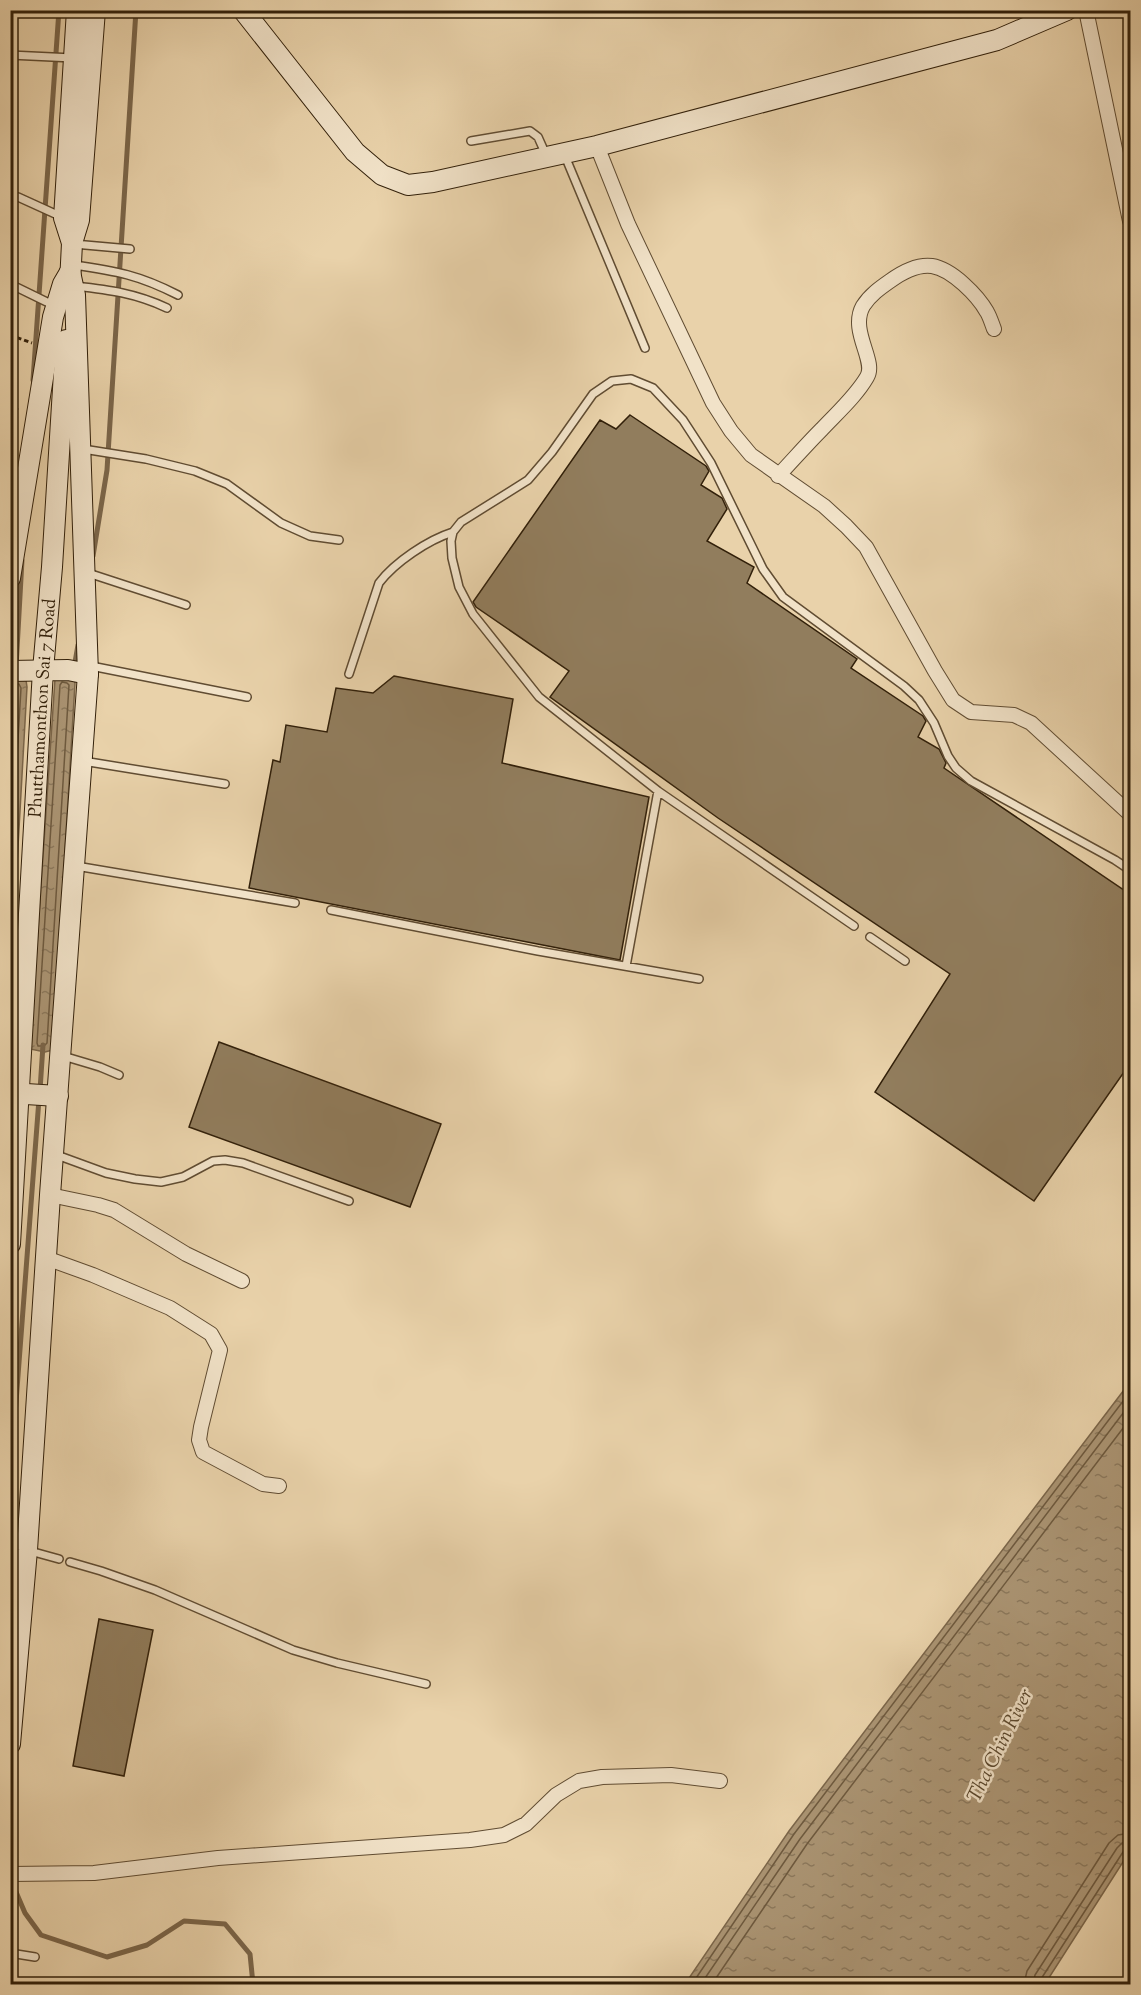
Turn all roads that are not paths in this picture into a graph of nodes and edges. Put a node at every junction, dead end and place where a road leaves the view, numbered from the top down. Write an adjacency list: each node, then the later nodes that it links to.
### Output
1 (78, 10): 7 (main road, Phutthamonthon Sai 7 Road)
2 (95, 10): 14 (main road, Phutthamonthon Sai 7 Road)
3 (243, 10): 10 (main road)
4 (1068, 10): 9 (main road)
5 (1086, 10): 13 (street)
6 (14, 55): 7 (lane)
7 (65, 57): 12 (main road, Phutthamonthon Sai 7 Road)
8 (471, 141): 10 (lane)
9 (597, 146): 10 (main road); 24 (street)
10 (555, 155): 22 (lane)
11 (18, 197): 12 (lane)
12 (64, 218): 14 (main road, Phutthamonthon Sai 7 Road)
13 (1131, 221)
14 (72, 243): 15 (lane); 16 (main road, Phutthamonthon Sai 7 Road)
15 (130, 249)
16 (72, 274): 18 (lane); 19 (main road); 20 (lane); 23 (main road); 30 (main road, Phutthamonthon Sai 7 Road)
17 (10, 284): 19 (lane)
18 (178, 295)
19 (55, 306): 28 (main road)
20 (167, 308)
21 (994, 329): 24 (street)
22 (645, 348)
23 (81, 449): 26 (lane); 27 (main road)
24 (778, 476): 38 (street)
25 (453, 532): 33 (lane); 37 (lane); 40 (lane)
26 (339, 540)
27 (86, 572): 29 (lane); 31 (main road)
28 (10, 578)
29 (186, 605)
30 (43, 670): 31 (main road); 32 (main road); 50 (main road, Phutthamonthon Sai 7 Road)
31 (88, 670): 34 (lane); 35 (main road)
32 (10, 671)
33 (349, 674)
34 (247, 697)
35 (81, 761): 36 (lane); 39 (main road)
36 (225, 784)
37 (658, 790): 43 (lane); 46 (lane)
38 (1131, 814)
39 (74, 866): 41 (lane); 48 (main road)
40 (1131, 870)
41 (295, 903)
42 (331, 910): 46 (lane)
43 (854, 926)
44 (870, 937): 45 (lane)
45 (905, 961)
46 (626, 966): 47 (lane)
47 (699, 979)
48 (61, 1056): 49 (lane); 51 (main road)
49 (119, 1075)
50 (15, 1094): 51 (main road); 55 (main road, Phutthamonthon Sai 7 Road)
51 (58, 1096): 52 (main road)
52 (54, 1154): 53 (main road); 54 (lane)
53 (50, 1195): 56 (main road); 57 (street)
54 (348, 1201)
55 (10, 1244)
56 (46, 1258): 58 (street); 59 (main road)
57 (242, 1281)
58 (279, 1486)
59 (22, 1537): 60 (lane); 63 (main road)
60 (59, 1559)
61 (70, 1562): 62 (lane)
62 (426, 1684)
63 (10, 1744)
64 (720, 1781): 65 (street)
65 (10, 1874)
66 (10, 1953): 67 (lane)
67 (35, 1957)

